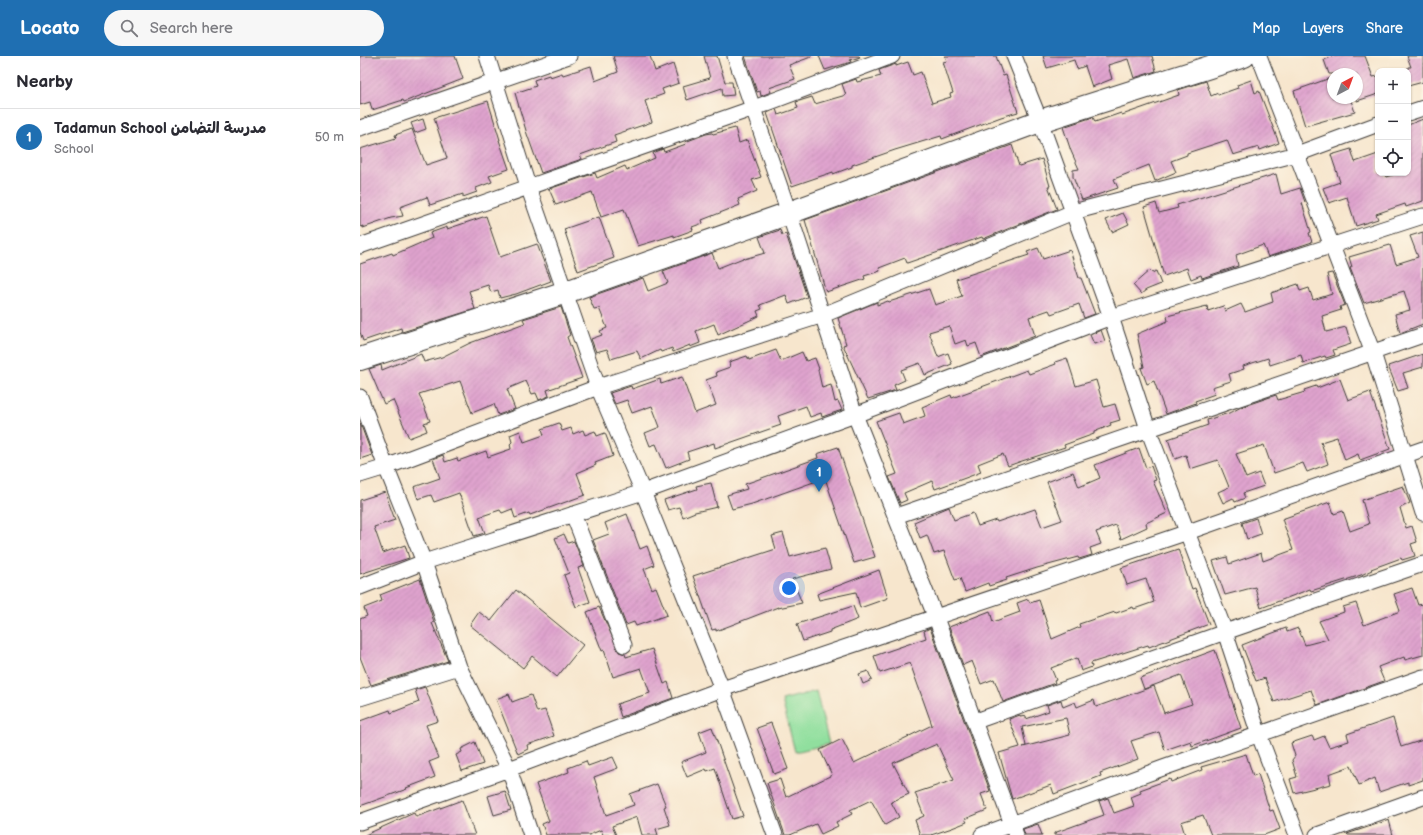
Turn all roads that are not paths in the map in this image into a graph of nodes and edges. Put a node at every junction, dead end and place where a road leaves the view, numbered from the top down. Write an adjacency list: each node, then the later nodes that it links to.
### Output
1 (487, 56): 8 (street)
2 (569, 56): 8 (street)
3 (735, 56): 9 (street)
4 (892, 56): 9 (street)
5 (1014, 56): 12 (street)
6 (1244, 56): 12 (street)
7 (1259, 56): 15 (street)
8 (495, 81): 14 (street); 16 (street)
9 (754, 108): 16 (street); 18 (street)
10 (1423, 108): 11 (street)
11 (1411, 112)
12 (1040, 121): 17 (street); 18 (street)
13 (1375, 125): 15 (street)
14 (360, 128)
15 (1297, 154): 17 (street); 21 (street)
16 (528, 186): 20 (street); 22 (street)
17 (1073, 212): 23 (street); 24 (street)
18 (789, 213): 22 (street); 23 (street)
19 (1423, 216): 21 (street)
20 (360, 246)
21 (1331, 246): 24 (street); 26 (street)
22 (566, 292): 27 (street); 28 (street)
23 (823, 315): 28 (street); 30 (street)
24 (1111, 317): 30 (street); 31 (street)
25 (1423, 335): 26 (street)
26 (1373, 353): 31 (street); 33 (street)
27 (360, 359)
28 (598, 387): 34 (street); 36 (street)
29 (360, 396): 34 (street)
30 (855, 415): 36 (street); 39 (street)
31 (1148, 429): 39 (street); 40 (street)
32 (1423, 449): 33 (street)
33 (1404, 456): 37 (street); 40 (street)
34 (386, 467): 35 (street); 41 (street)
35 (360, 475)
36 (643, 492): 38 (street); 49 (street)
37 (1423, 513)
38 (573, 514): 41 (street); 46 (street)
39 (896, 516): 44 (street)
40 (1188, 532): 44 (street); 45 (street)
41 (424, 562): 43 (street); 47 (street)
42 (1423, 564): 45 (street)
43 (360, 587)
44 (936, 618): 49 (street); 51 (street)
45 (1225, 632): 51 (street); 52 (street)
46 (624, 645)
47 (460, 667): 50 (street); 53 (street)
48 (1423, 677): 52 (street)
49 (722, 689): 53 (street); 58 (street)
50 (360, 698)
51 (976, 721): 56 (street)
52 (1259, 735): 56 (street); 60 (street)
53 (509, 769): 55 (street); 57 (street)
54 (1423, 797): 61 (street)
55 (360, 822)
56 (1014, 830): 59 (street)
57 (531, 835)
58 (775, 835)
59 (982, 835)
60 (1297, 835)
61 (1317, 835)

